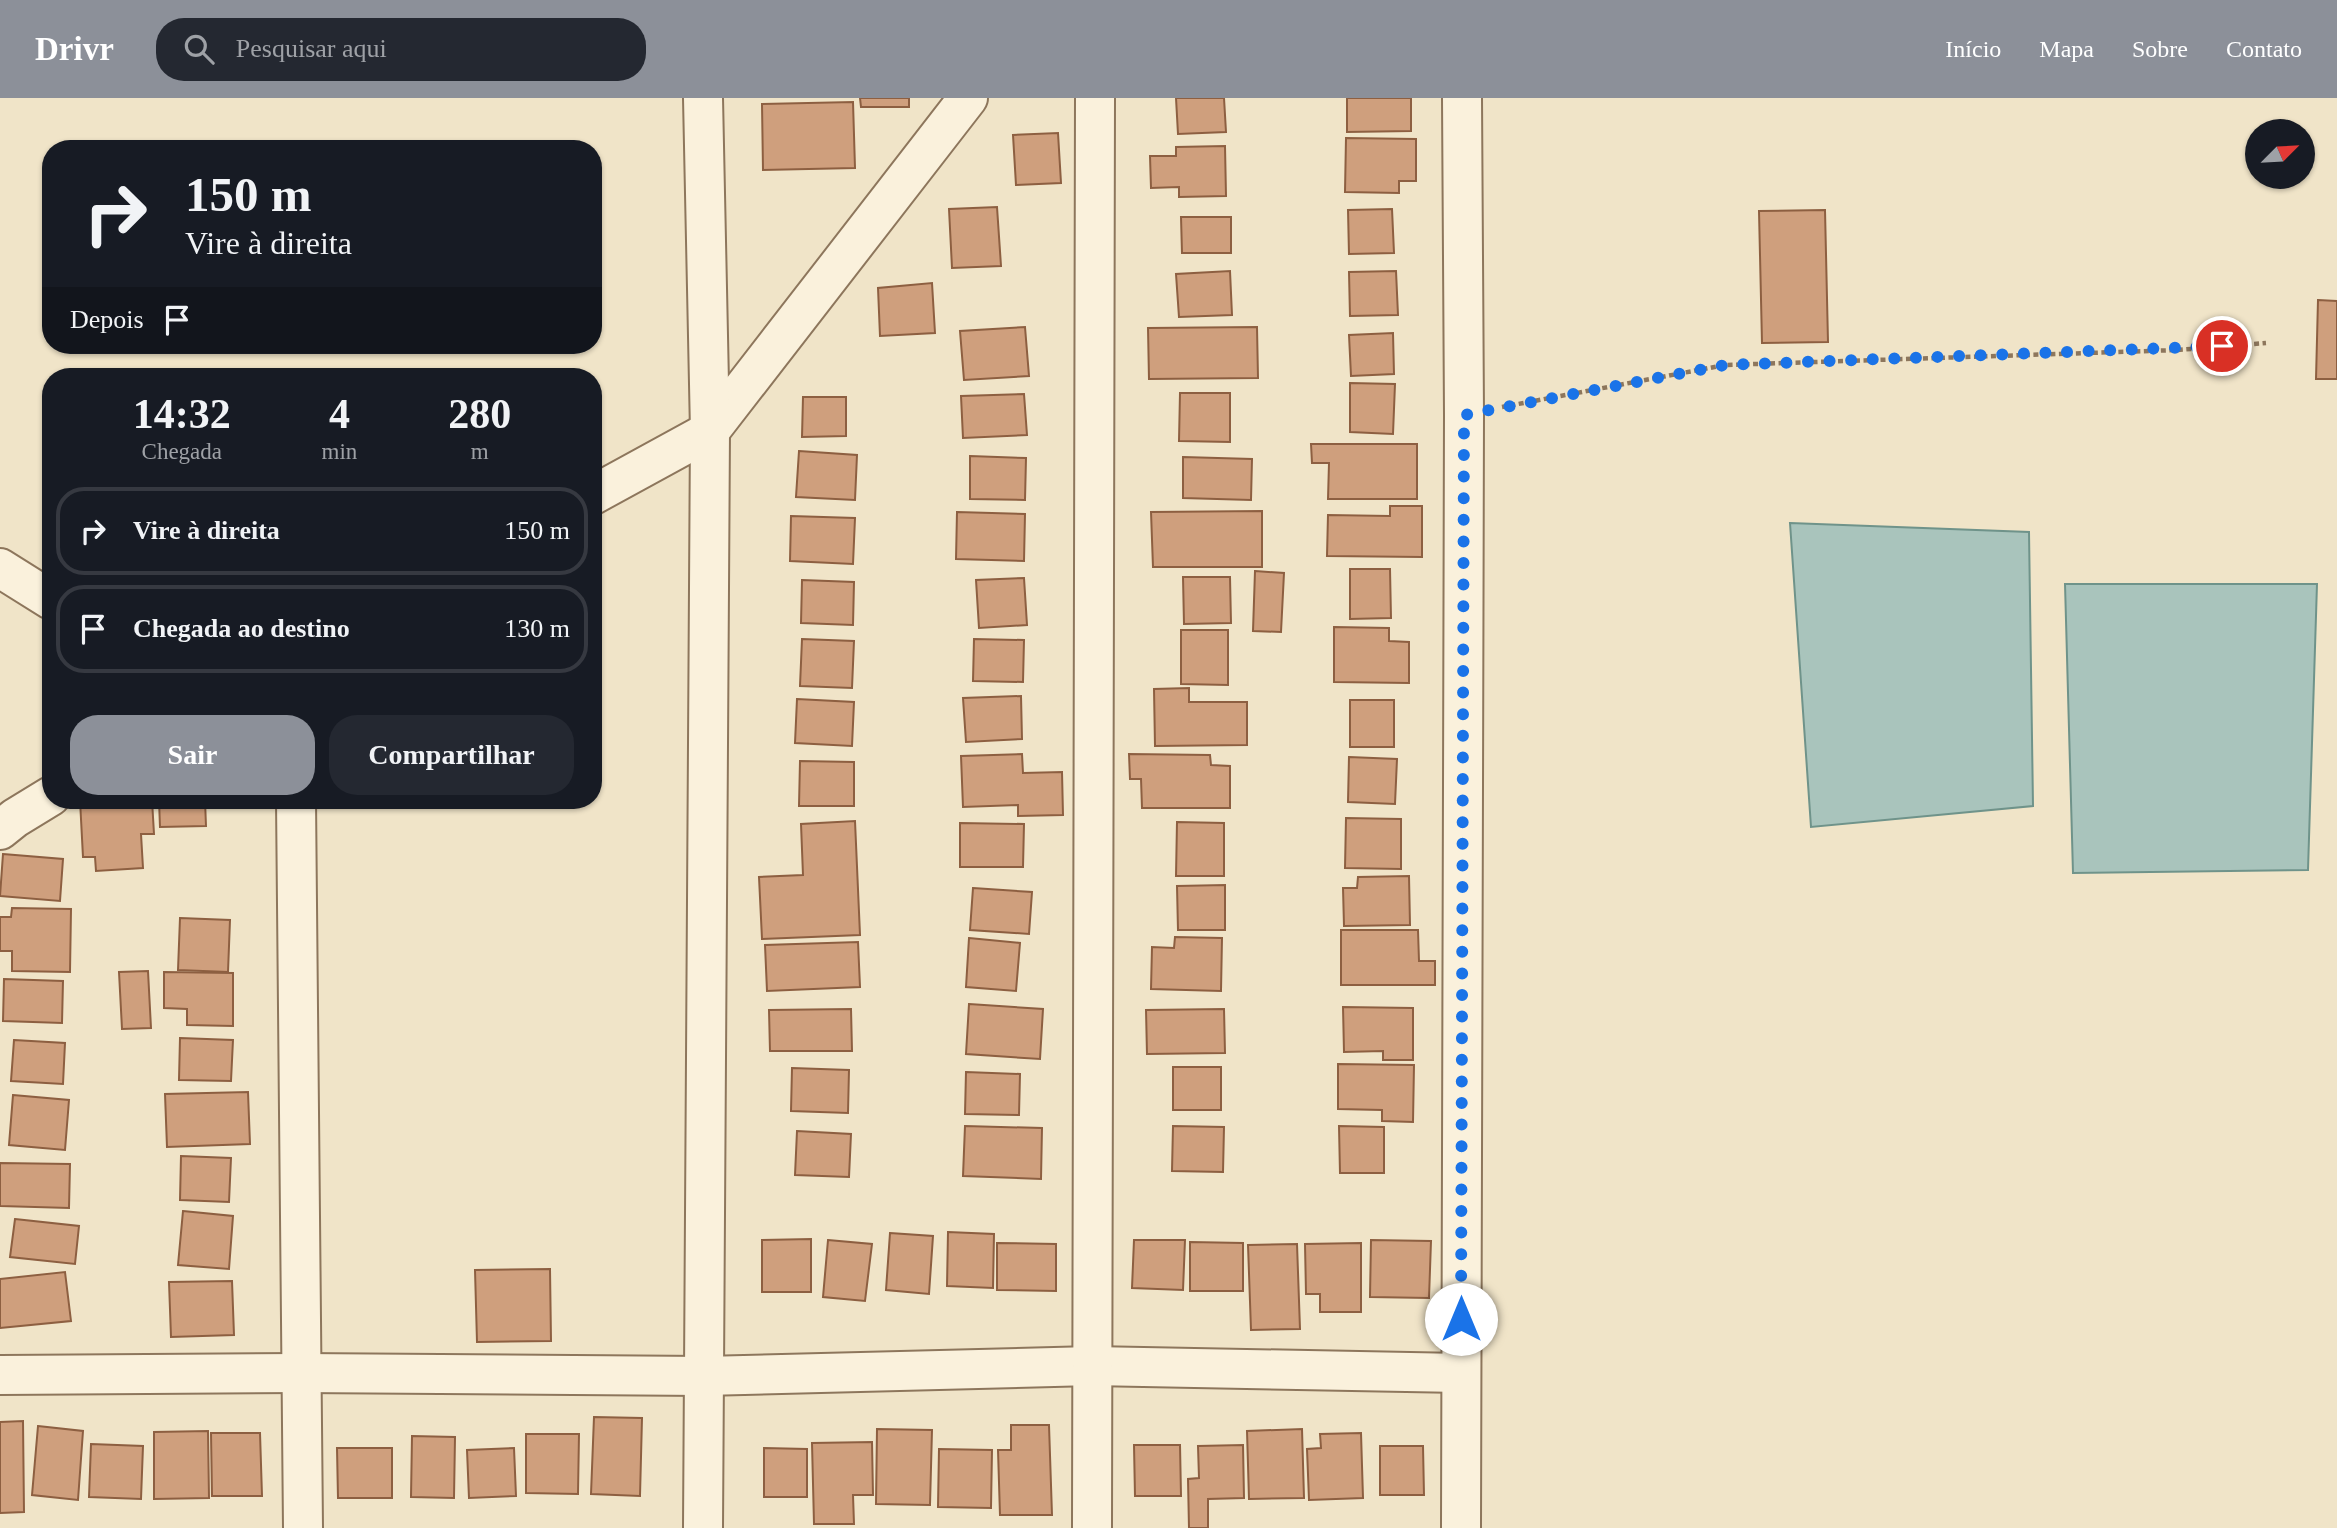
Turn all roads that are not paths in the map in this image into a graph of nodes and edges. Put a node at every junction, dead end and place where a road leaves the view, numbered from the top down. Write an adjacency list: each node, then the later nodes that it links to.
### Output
1 (704, 98): 5 (street)
2 (968, 98): 5 (street)
3 (1094, 98): 12 (street)
4 (1462, 98): 14 (street)
5 (710, 431): 6 (street); 16 (street)
6 (602, 490)
7 (0, 568): 8 (street)
8 (42, 594)
9 (42, 802): 11 (street)
10 (296, 809): 13 (street)
11 (0, 830)
12 (1092, 1366): 14 (street); 16 (street); 19 (street)
13 (301, 1373): 15 (street); 16 (street); 17 (street)
14 (1461, 1373): 20 (street)
15 (0, 1375)
16 (704, 1376): 18 (street)
17 (303, 1528)
18 (703, 1528)
19 (1092, 1528)
20 (1461, 1528)

